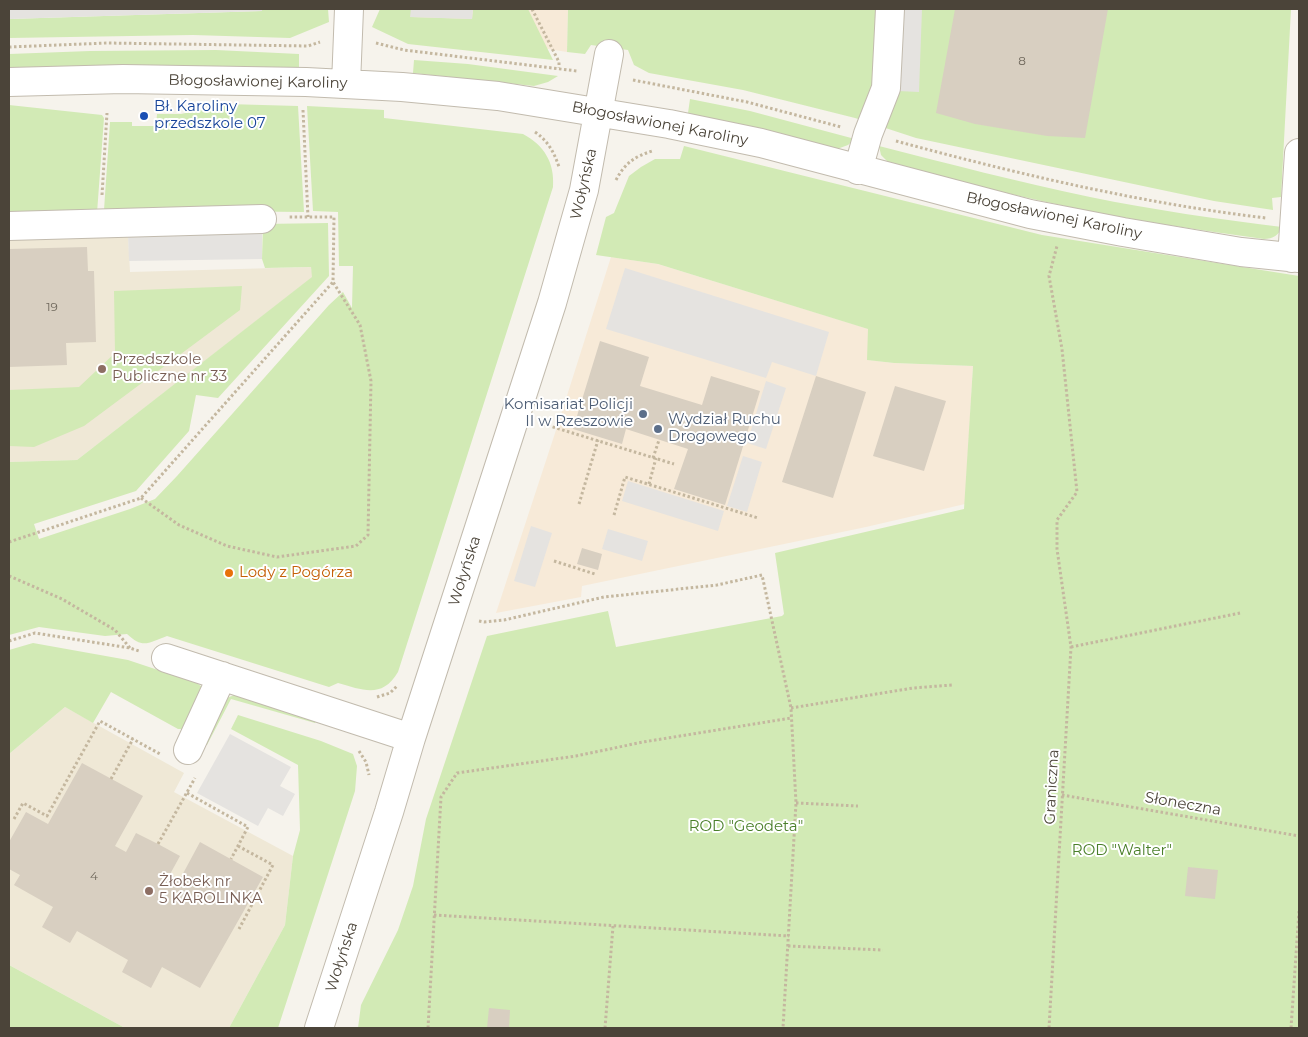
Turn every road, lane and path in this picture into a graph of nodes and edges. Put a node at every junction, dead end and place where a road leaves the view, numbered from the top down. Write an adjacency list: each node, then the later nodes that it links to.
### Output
1 (349, 9): 7 (street)
2 (532, 9): 5 (path)
3 (890, 9): 17 (street)
4 (609, 54): 10 (street, Wołyńska)
5 (558, 68)
6 (9, 82): 7 (street, Błogosławionej Karoliny)
7 (346, 84): 10 (street, Błogosławionej Karoliny)
8 (676, 88): 13 (path)
9 (302, 102): 20 (path)
10 (600, 111): 17 (street, Błogosławionej Karoliny); 51 (street, Wołyńska)
11 (107, 113): 24 (path)
12 (527, 127): 18 (path)
13 (848, 129)
14 (887, 139): 23 (path)
15 (659, 150): 19 (path)
16 (1299, 154): 23 (street)
17 (858, 170): 22 (street, Błogosławionej Karoliny)
18 (561, 176)
19 (614, 184)
20 (308, 217): 21 (path); 27 (path)
21 (262, 219): 24 (street)
22 (1064, 221): 26 (street, Błogosławionej Karoliny); 45 (path, Graniczna)
23 (1295, 222): 26 (street)
24 (100, 224): 25 (street)
25 (9, 226)
26 (1296, 258)
27 (333, 282): 34 (path); 34 (path)
28 (535, 422): 29 (path)
29 (598, 440): 31 (path); 35 (path)
30 (659, 440): 31 (path)
31 (654, 458): 32 (path); 33 (path)
32 (674, 464)
33 (649, 484): 36 (path); 37 (path)
34 (141, 498): 38 (path)
35 (579, 504)
36 (614, 515)
37 (758, 518)
38 (9, 542)
39 (554, 561): 40 (path)
40 (595, 574)
41 (9, 576): 44 (path)
42 (1240, 613): 45 (path)
43 (504, 620): 49 (path)
44 (9, 641)
45 (1071, 647): 58 (path, Graniczna)
46 (166, 658): 47 (street)
47 (222, 676): 51 (street); 54 (street)
48 (952, 684): 49 (path)
49 (791, 708): 50 (path)
50 (791, 718): 59 (path); 67 (path)
51 (411, 738): 73 (street, Wołyńska)
52 (133, 739): 54 (path); 56 (path); 61 (path)
53 (354, 748): 55 (path)
54 (183, 760): 57 (path)
55 (369, 778)
56 (111, 779)
57 (187, 793): 63 (path); 64 (path)
58 (1062, 795): 62 (path, Słoneczna); 77 (path, Graniczna)
59 (796, 804): 60 (path); 70 (path)
60 (858, 806)
61 (14, 819)
62 (1299, 836)
63 (158, 844)
64 (238, 846): 65 (path); 69 (path)
65 (231, 859)
66 (1299, 911): 78 (path)
67 (434, 915): 68 (path); 74 (path)
68 (612, 926): 70 (path); 75 (path)
69 (239, 929)
70 (789, 936): 71 (path)
71 (788, 946): 72 (path); 76 (path)
72 (883, 950)
73 (319, 1028)
74 (428, 1028)
75 (606, 1028)
76 (783, 1028)
77 (1049, 1028)
78 (1291, 1028)

